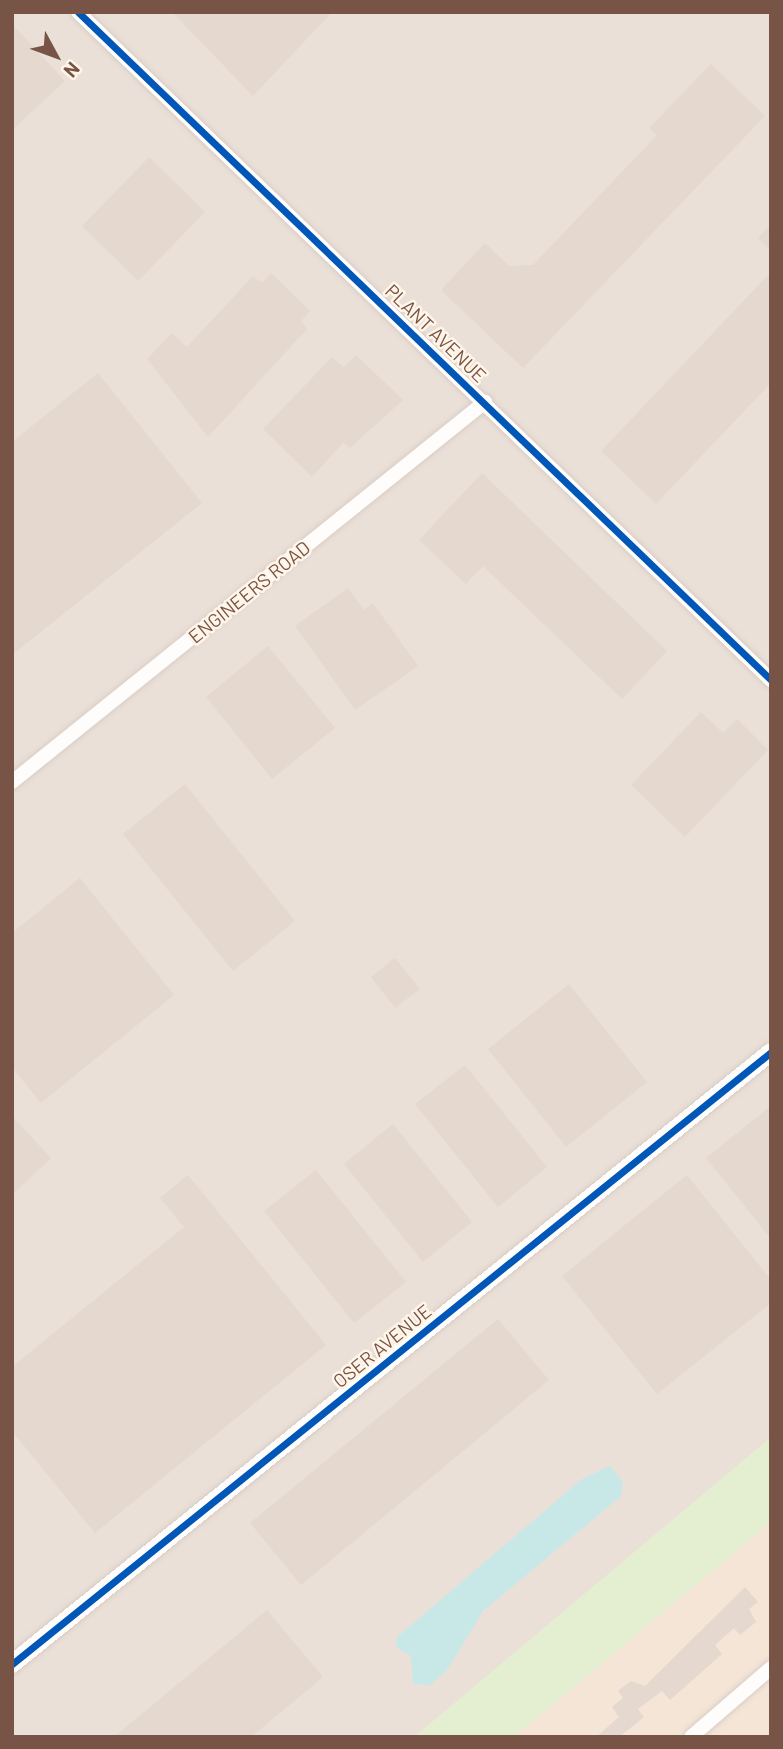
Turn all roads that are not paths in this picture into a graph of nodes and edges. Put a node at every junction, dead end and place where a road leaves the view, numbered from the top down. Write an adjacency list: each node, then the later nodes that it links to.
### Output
1 (78, 12): 2 (street, PLANT AVENUE)
2 (485, 402): 3 (street, PLANT AVENUE); 4 (street, ENGINEERS ROAD)
3 (771, 680)
4 (12, 782)
5 (771, 1052): 6 (street, OSER AVENUE)
6 (12, 1664)
7 (771, 1668): 8 (street)
8 (691, 1737)

